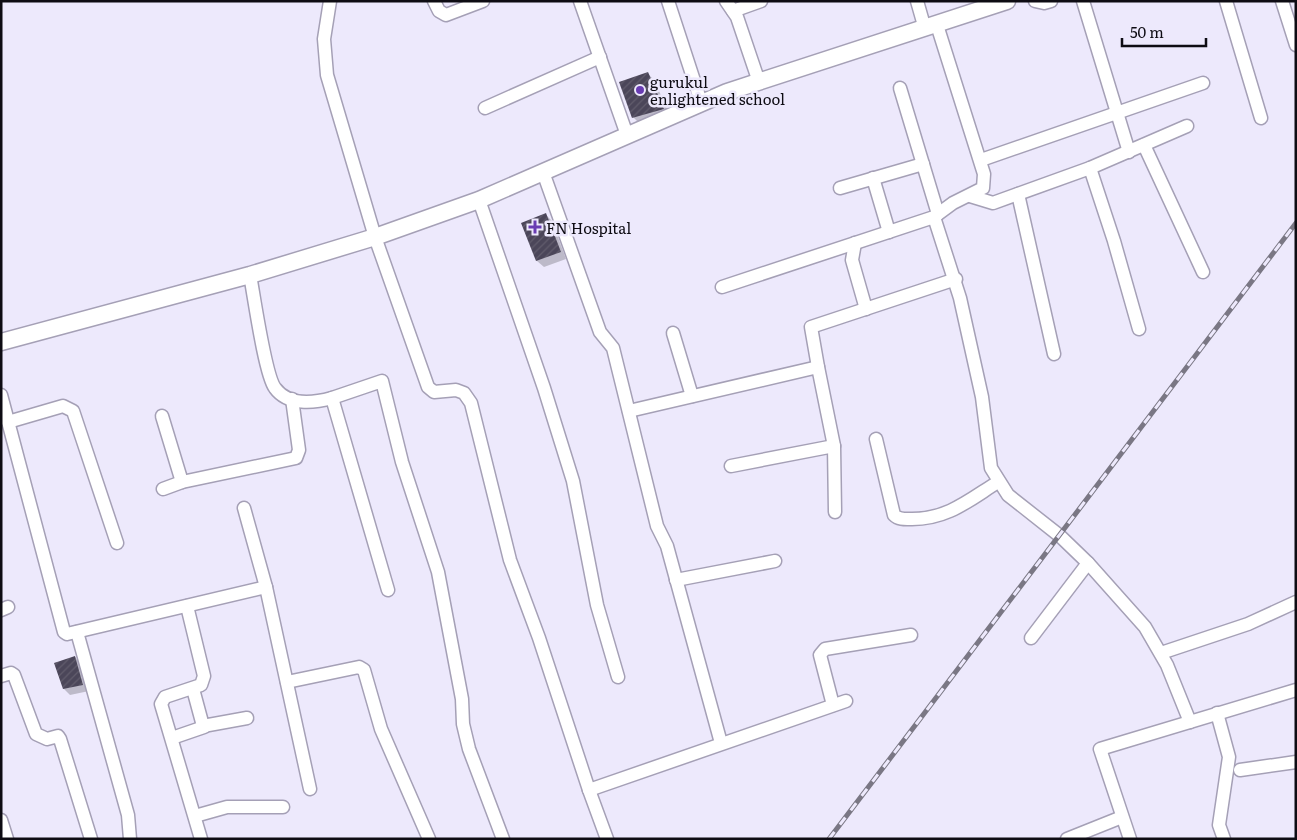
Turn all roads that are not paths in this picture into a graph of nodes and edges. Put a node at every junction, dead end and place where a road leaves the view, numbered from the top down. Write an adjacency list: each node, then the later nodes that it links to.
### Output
1 (330, 1): 40 (street)
2 (434, 1): 3 (street)
3 (483, 1)
4 (580, 1): 17 (street)
5 (668, 1): 21 (street)
6 (761, 1): 14 (street)
7 (916, 1): 15 (street)
8 (1006, 1): 15 (street)
9 (1035, 1): 10 (street)
10 (1051, 1)
11 (1083, 1): 23 (street)
12 (1226, 1): 24 (street)
13 (1282, 1): 16 (street)
14 (729, 6): 18 (street)
15 (931, 27): 18 (street); 29 (street)
16 (1296, 45)
17 (600, 57): 22 (street); 26 (street)
18 (759, 82): 21 (street)
19 (1203, 82): 23 (street)
20 (900, 88): 30 (street)
21 (701, 102): 26 (street)
22 (485, 108)
23 (1116, 114): 28 (street); 29 (street)
24 (1261, 118)
25 (1187, 126): 27 (street)
26 (627, 135): 32 (street)
27 (1144, 145): 28 (street); 42 (street)
28 (1129, 152): 31 (street)
29 (981, 160): 36 (street)
30 (923, 164): 33 (street); 38 (street)
31 (1090, 168): 35 (street); 49 (street)
32 (543, 172): 37 (street); 58 (street)
33 (873, 178): 34 (street); 39 (street)
34 (840, 188)
35 (1018, 194): 36 (street); 52 (street)
36 (970, 196): 38 (street)
37 (479, 200): 40 (street); 82 (street)
38 (936, 215): 39 (street); 44 (street)
39 (889, 232): 41 (street)
40 (375, 237): 43 (street); 97 (street)
41 (855, 243): 46 (street); 48 (street)
42 (1203, 272)
43 (250, 275): 51 (street); 56 (street)
44 (956, 279): 45 (street); 47 (street)
45 (942, 284): 47 (street); 48 (street)
46 (722, 287)
47 (960, 298): 65 (street)
48 (866, 309): 53 (street)
49 (1139, 329)
50 (672, 333): 55 (street)
51 (1, 342)
52 (1054, 354)
53 (818, 366): 55 (street); 62 (street)
54 (1, 395): 60 (street)
55 (692, 396): 58 (street)
56 (292, 398): 57 (street); 64 (street)
57 (332, 398): 74 (street); 107 (street)
58 (629, 411): 72 (street)
59 (162, 416): 64 (street)
60 (8, 422): 69 (street); 77 (street)
61 (876, 439): 65 (street)
62 (834, 446): 63 (street); 68 (street)
63 (731, 466)
64 (182, 482): 66 (street)
65 (998, 482): 71 (street)
66 (163, 489)
67 (244, 508): 73 (street)
68 (835, 512)
69 (117, 544)
70 (775, 561): 72 (street)
71 (1088, 563): 79 (street); 80 (street)
72 (676, 580): 93 (street)
73 (266, 587): 76 (street); 83 (street)
74 (388, 590)
75 (1296, 602): 80 (street)
76 (187, 606): 77 (street); 84 (street)
77 (78, 632): 104 (street)
78 (911, 635): 87 (street)
79 (1032, 638)
80 (1161, 654): 90 (street)
81 (1, 676): 103 (street)
82 (618, 677)
83 (288, 682): 96 (street); 106 (street)
84 (193, 689): 91 (street); 92 (street)
85 (1296, 690): 88 (street)
86 (846, 700): 87 (street)
87 (833, 705): 93 (street)
88 (1218, 713): 90 (street); 111 (street)
89 (247, 718): 91 (street)
90 (1190, 722): 100 (street)
91 (204, 727): 92 (street)
92 (172, 738): 99 (street)
93 (721, 743): 97 (street)
94 (1296, 762): 95 (street)
95 (1240, 770)
96 (310, 789)
97 (589, 790): 108 (street)
98 (283, 807): 99 (street)
99 (196, 816): 105 (street)
100 (1122, 817): 109 (street); 110 (street)
101 (1, 820): 102 (street)
102 (7, 839)
103 (91, 839)
104 (130, 839)
105 (202, 839)
106 (429, 839)
107 (503, 839)
108 (607, 839)
109 (1067, 839)
110 (1130, 839)
111 (1224, 839)

